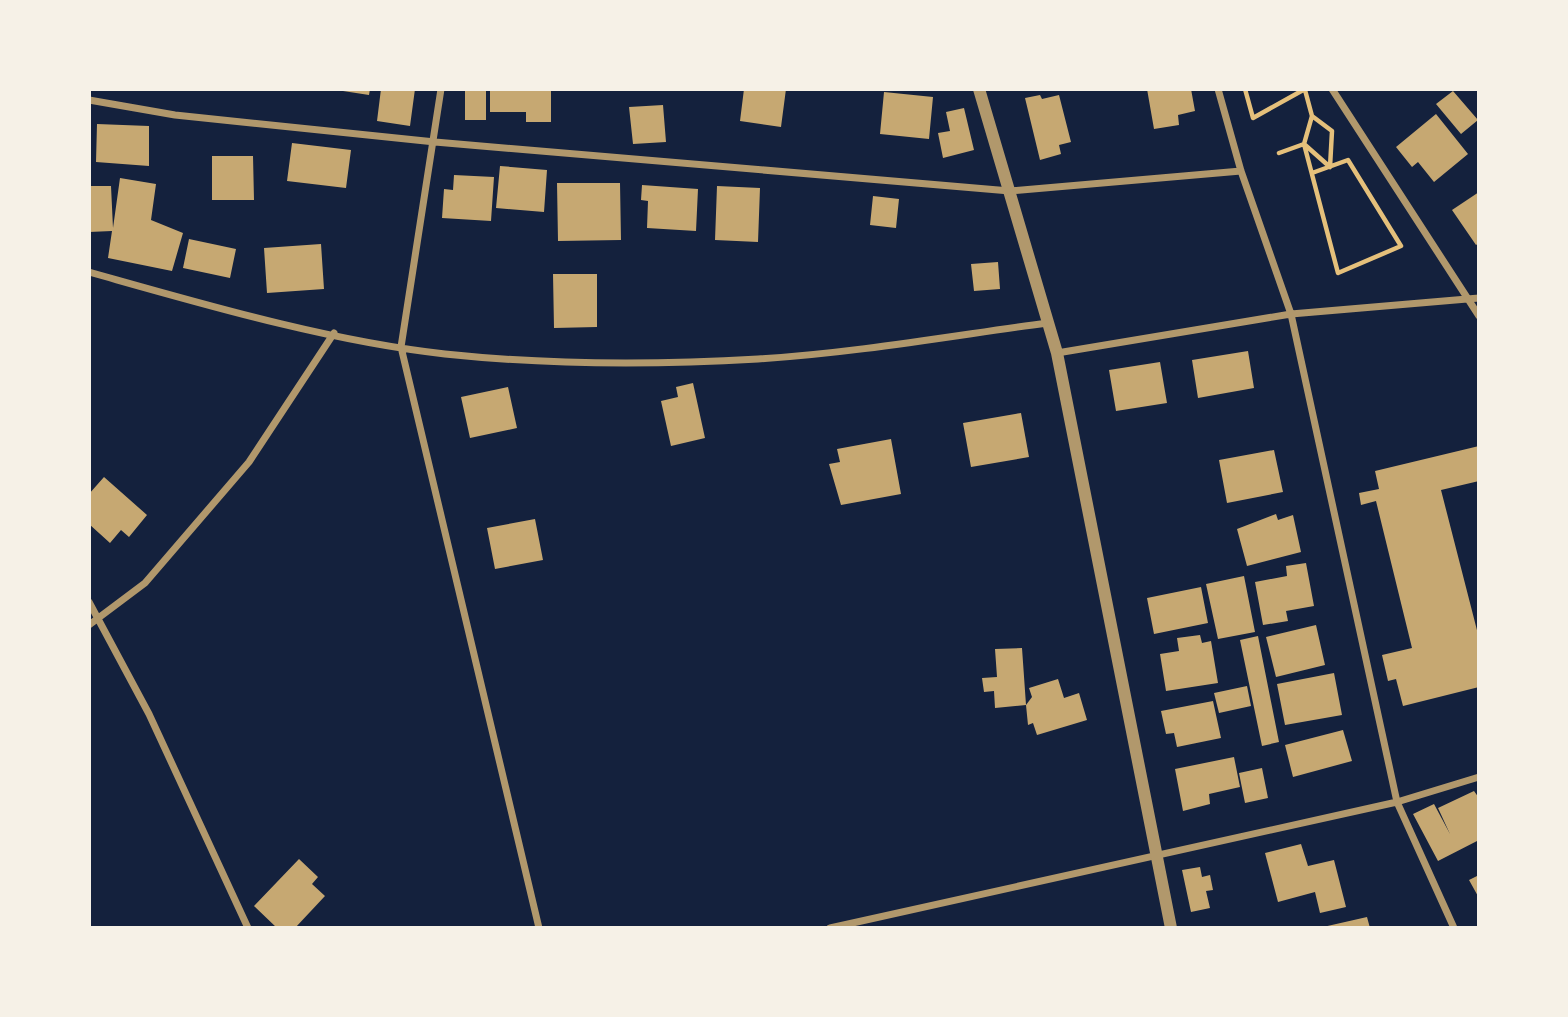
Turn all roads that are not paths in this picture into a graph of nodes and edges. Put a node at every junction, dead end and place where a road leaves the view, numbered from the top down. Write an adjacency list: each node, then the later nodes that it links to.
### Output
1 (441, 89): 6 (street)
2 (979, 89): 8 (street)
3 (1218, 89): 7 (street)
4 (1332, 89): 11 (street)
5 (89, 100): 6 (street)
6 (435, 142): 8 (street); 16 (street)
7 (1241, 171): 8 (street); 12 (street)
8 (1010, 191): 14 (street)
9 (89, 272): 15 (street)
10 (1479, 298): 11 (street)
11 (1469, 301): 12 (street); 13 (street)
12 (1290, 314): 17 (street); 22 (street)
13 (1479, 316)
14 (1047, 323): 16 (street); 17 (street)
15 (334, 333): 16 (street); 19 (street)
16 (401, 347): 25 (street)
17 (1057, 353): 23 (street)
18 (89, 602): 19 (street)
19 (100, 620): 20 (street); 24 (street)
20 (89, 625)
21 (1479, 777): 22 (street)
22 (1397, 802): 23 (street); 28 (street)
23 (1154, 856): 26 (street); 27 (street)
24 (248, 928)
25 (539, 928)
26 (830, 928)
27 (1171, 928)
28 (1454, 928)

